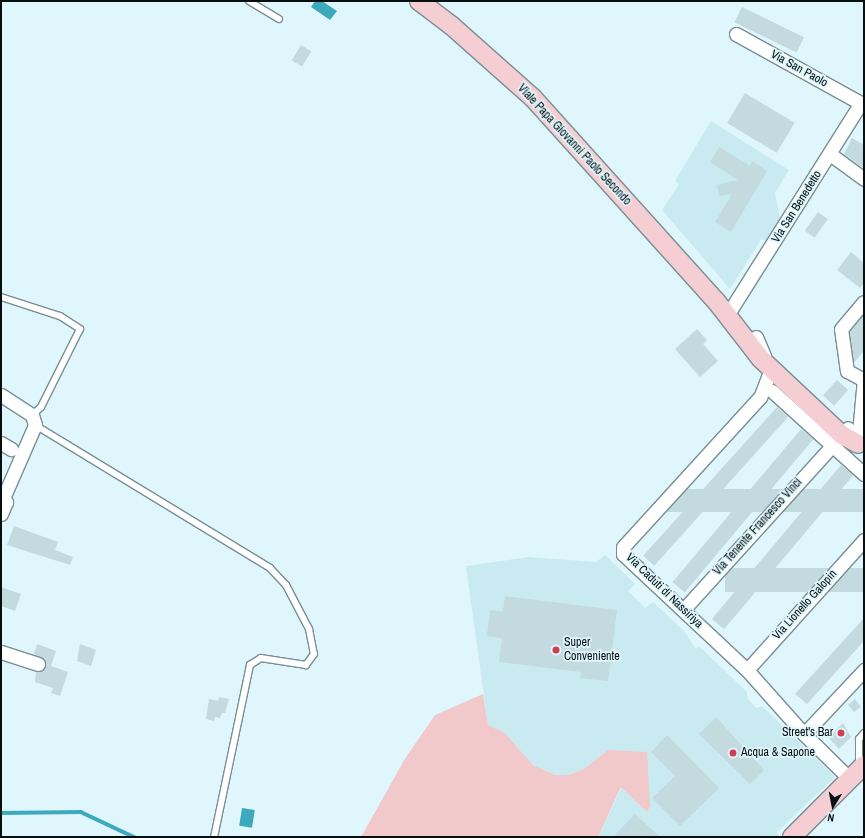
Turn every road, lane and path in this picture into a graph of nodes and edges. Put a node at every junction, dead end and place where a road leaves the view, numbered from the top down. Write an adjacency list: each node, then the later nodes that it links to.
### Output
1 (249, 1): 3 (lane)
2 (419, 1): 10 (street, Viale Papa Giovanni Paolo Secondo)
3 (279, 19)
4 (736, 34): 5 (street, Via San Paolo)
5 (863, 104): 6 (street, Via San Benedetto)
6 (830, 154): 7 (street); 10 (street, Via San Benedetto)
7 (864, 178)
8 (1, 297): 16 (lane)
9 (864, 302): 12 (street)
10 (729, 314): 11 (street); 13 (street)
11 (756, 337): 13 (street); 15 (street)
12 (864, 379): 18 (street)
13 (777, 380): 15 (street); 17 (street); 23 (street, Via Caduti di Nassiriya)
14 (1, 394): 16 (street)
15 (828, 409): 17 (street)
16 (33, 420): 20 (street); 31 (lane)
17 (840, 436): 18 (street); 19 (street); 23 (street, Via Tenente Francesco Vinci)
18 (861, 446)
19 (864, 474)
20 (2, 496): 21 (street)
21 (1, 514)
22 (864, 540): 26 (street, Via Lionello Galopin)
23 (684, 609): 26 (street, Via Caduti di Nassiriya)
24 (1, 652): 25 (street)
25 (38, 664)
26 (747, 670): 29 (street, Via Caduti di Nassiriya)
27 (864, 670): 29 (street)
28 (864, 733): 30 (lane)
29 (804, 734): 30 (street, Via Caduti di Nassiriya)
30 (859, 774): 32 (street); 33 (street)
31 (214, 837)
32 (792, 837)
33 (810, 837)

